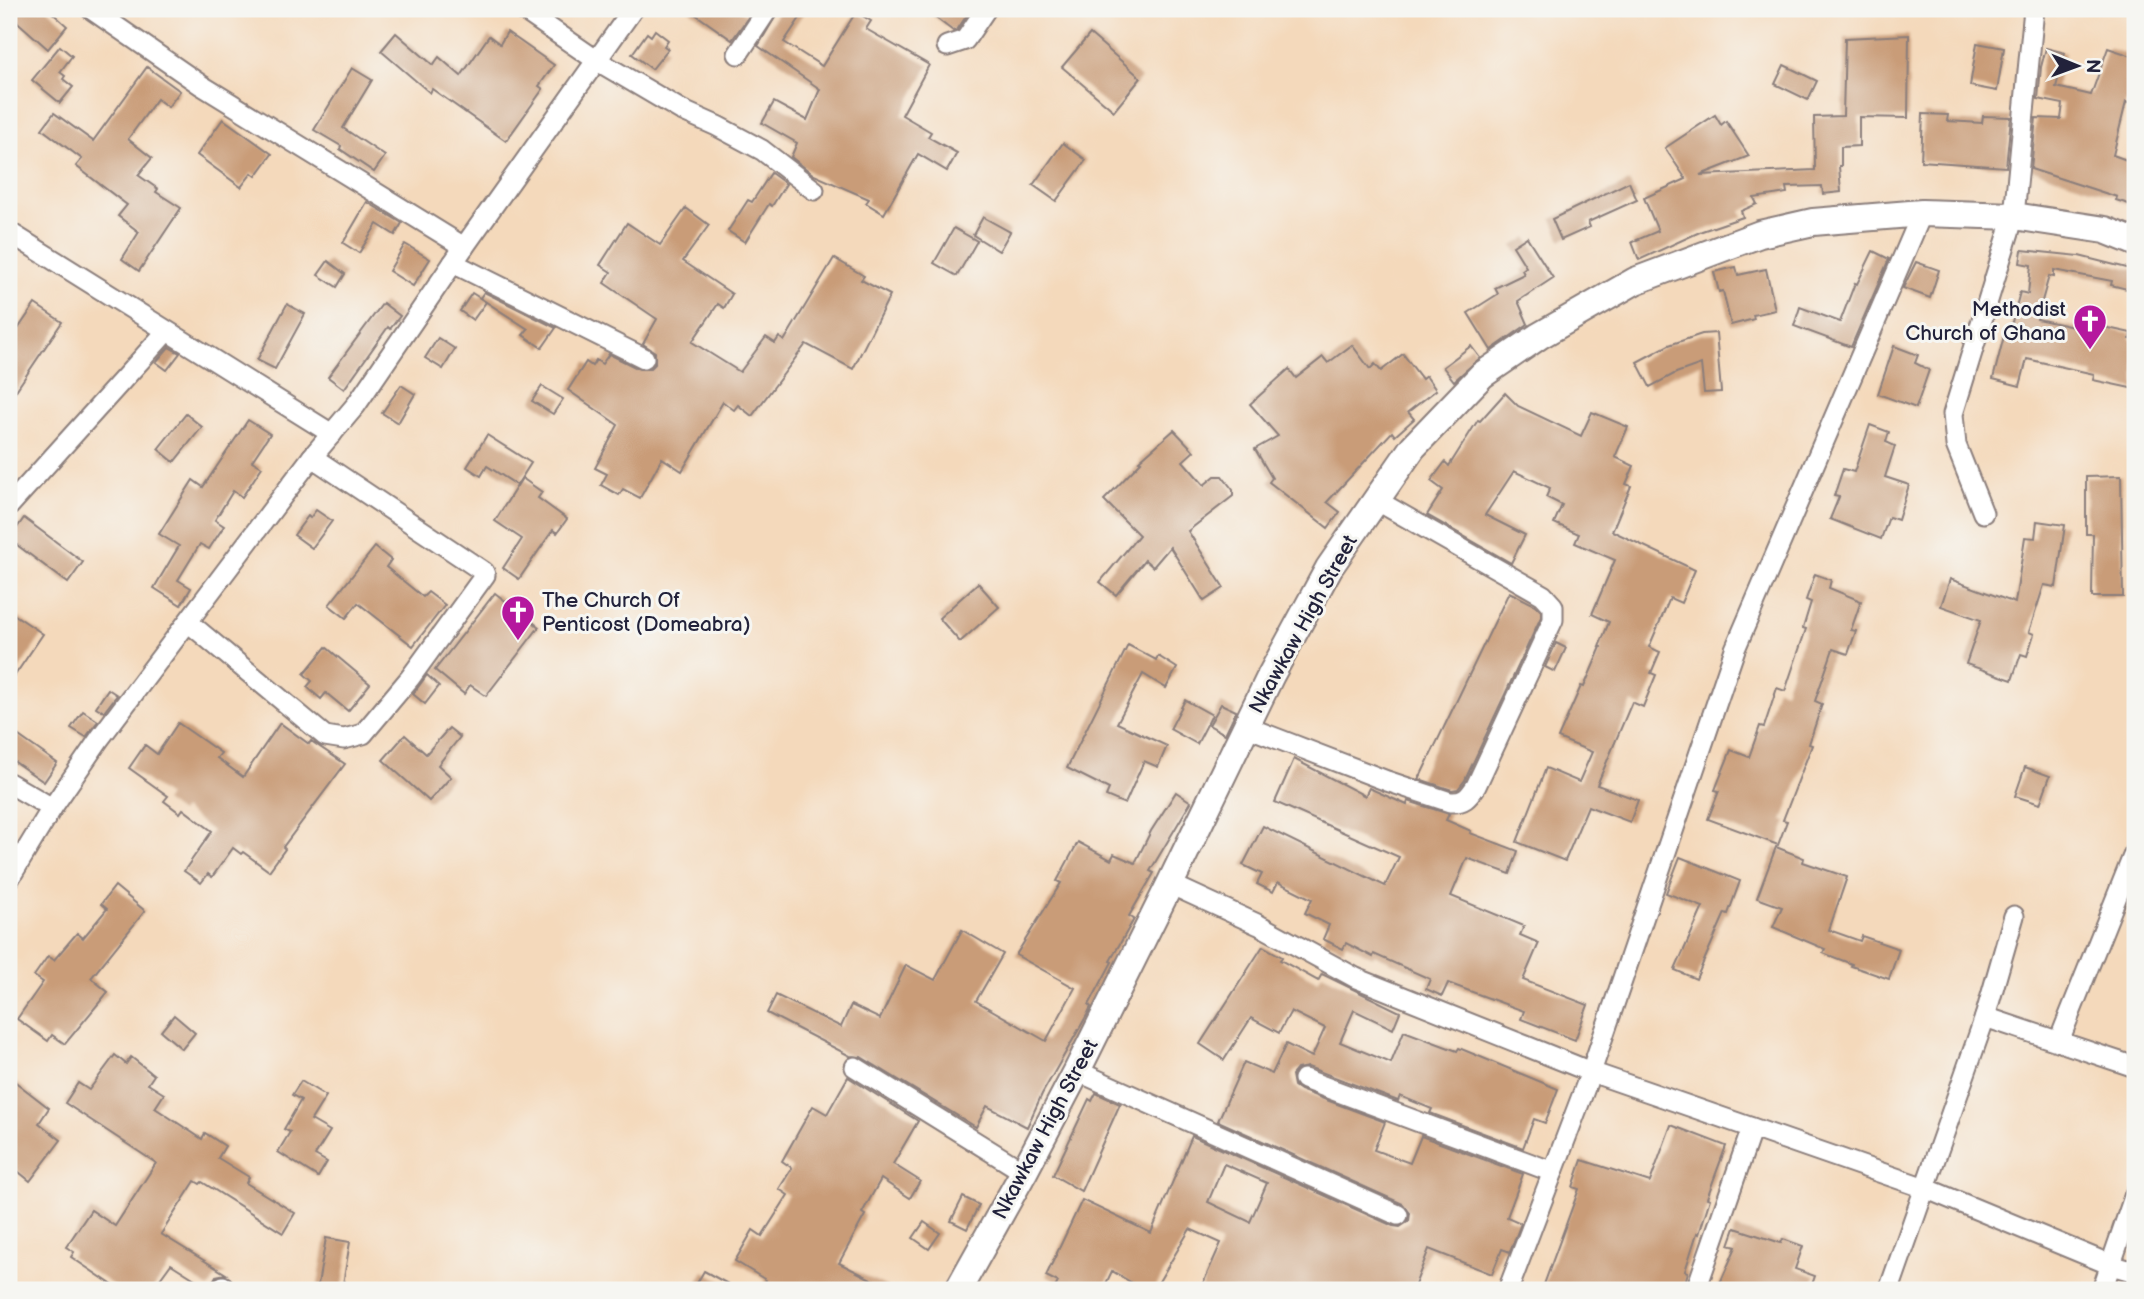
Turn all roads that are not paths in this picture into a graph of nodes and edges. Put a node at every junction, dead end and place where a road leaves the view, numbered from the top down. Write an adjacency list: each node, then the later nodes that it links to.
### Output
1 (91, 9): 15 (street)
2 (522, 9): 9 (street)
3 (634, 9): 9 (street)
4 (768, 9): 8 (street)
5 (986, 9): 7 (street)
6 (2034, 9): 12 (street)
7 (947, 46)
8 (738, 54)
9 (596, 60): 10 (street); 15 (street)
10 (814, 190)
11 (1922, 213): 12 (main road, Nkawkaw High Street); 20 (main road, Nkawkaw High Street); 36 (street)
12 (2014, 216): 14 (main road, Nkawkaw High Street); 22 (street)
13 (9, 232): 16 (street)
14 (2135, 242)
15 (459, 255): 17 (street); 18 (street)
16 (166, 332): 18 (street); 21 (street)
17 (644, 358)
18 (332, 434): 19 (street)
19 (312, 457): 23 (street); 23 (street)
20 (1376, 500): 24 (main road, Nkawkaw High Street); 24 (street)
21 (10, 502)
22 (1983, 513)
23 (188, 622): 26 (street)
24 (1247, 727): 29 (main road, Nkawkaw High Street)
25 (9, 783): 26 (street)
26 (52, 808): 28 (street)
27 (2135, 851): 32 (street)
28 (9, 879)
29 (1170, 884): 35 (main road, Nkawkaw High Street); 36 (street)
30 (2014, 916): 31 (street)
31 (1985, 1017): 32 (street); 41 (street)
32 (2059, 1041): 34 (street)
33 (855, 1067): 39 (street)
34 (2135, 1067)
35 (1077, 1071): 39 (main road, Nkawkaw High Street); 43 (street)
36 (1591, 1072): 38 (street); 40 (street)
37 (1304, 1079): 40 (street)
38 (1752, 1128): 41 (street); 48 (street)
39 (1024, 1172): 46 (main road, Nkawkaw High Street)
40 (1553, 1172): 47 (street)
41 (1925, 1188): 44 (street); 49 (street)
42 (2135, 1194): 44 (street)
43 (1398, 1215)
44 (2110, 1265): 45 (street); 50 (street)
45 (2135, 1272)
46 (958, 1290)
47 (1508, 1290)
48 (1696, 1290)
49 (1889, 1290)
50 (2102, 1290)

